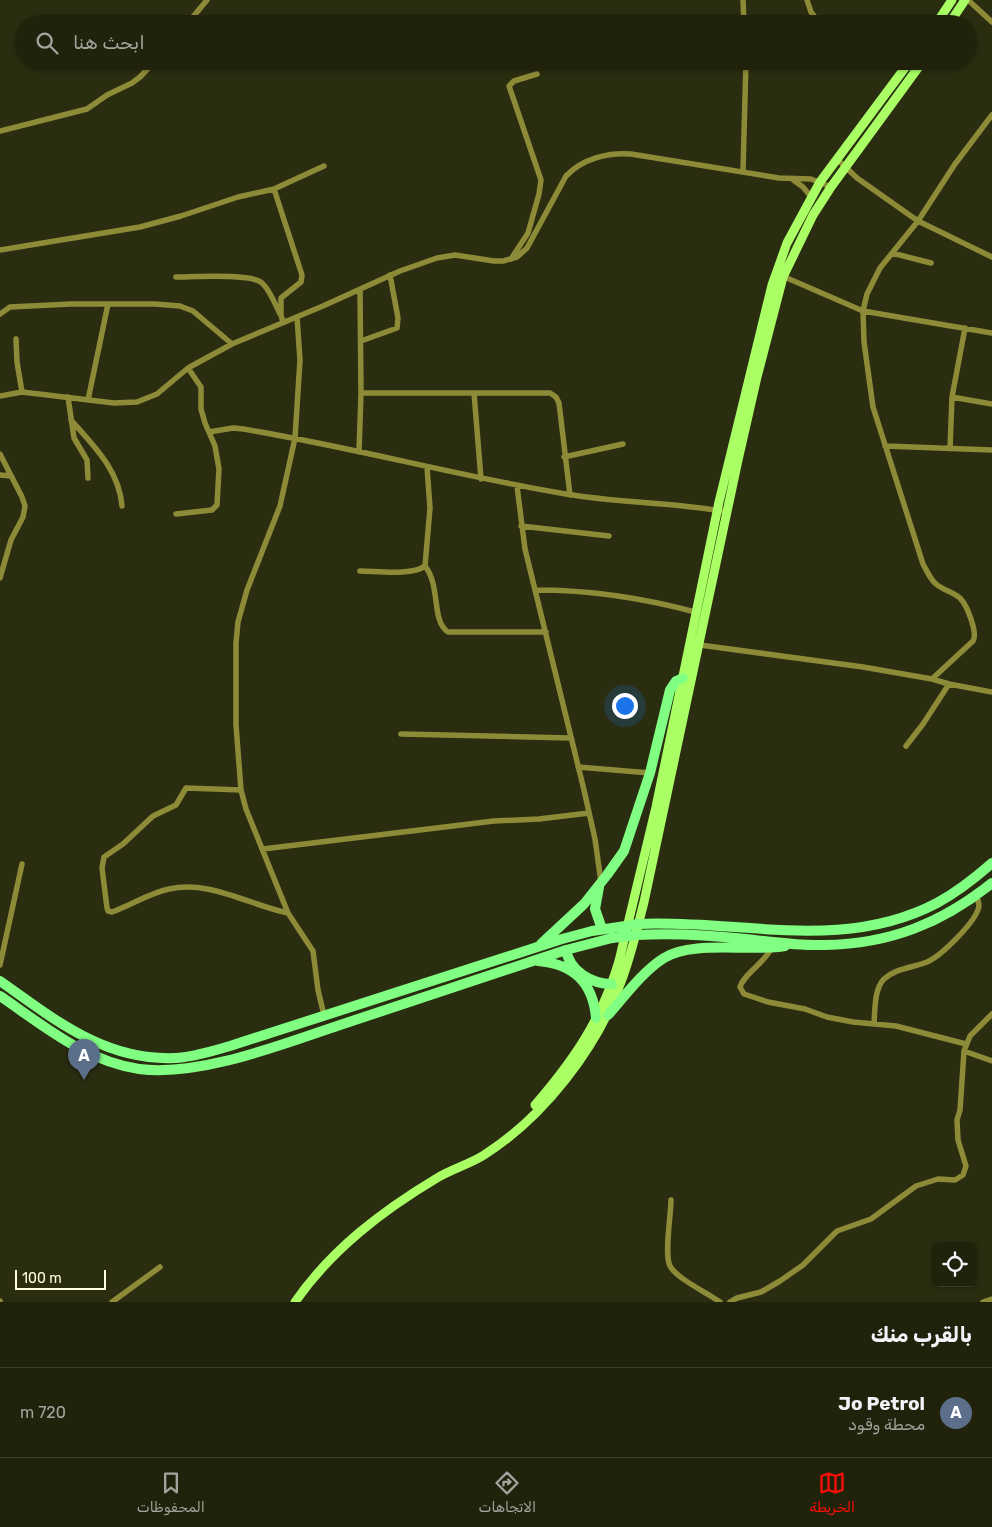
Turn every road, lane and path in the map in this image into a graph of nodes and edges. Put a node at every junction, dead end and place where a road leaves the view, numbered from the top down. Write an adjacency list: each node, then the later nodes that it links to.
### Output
1 (207, 0): 6 (street)
2 (743, 0): 7 (street)
3 (807, 0): 8 (street)
4 (952, 0): 9 (main road)
5 (966, 0): 10 (main road); 11 (street)
6 (194, 15)
7 (744, 15)
8 (813, 15)
9 (942, 15)
10 (955, 15)
11 (992, 22)
12 (146, 70): 18 (street)
13 (746, 70): 22 (street)
14 (903, 70): 19 (main road)
15 (916, 70): 21 (main road)
16 (537, 74): 32 (street)
17 (992, 115): 28 (street)
18 (0, 131)
19 (837, 159): 21 (street); 24 (main road)
20 (324, 166): 26 (street)
21 (846, 167): 25 (main road); 28 (street)
22 (743, 171): 23 (street); 32 (street)
23 (792, 179): 24 (street); 27 (street)
24 (820, 182): 25 (street); 27 (main road)
25 (831, 187): 35 (main road)
26 (274, 189): 29 (street); 41 (street)
27 (812, 198): 35 (main road)
28 (918, 221): 30 (street); 31 (street)
29 (0, 250)
30 (892, 253): 33 (street); 39 (street)
31 (992, 257)
32 (510, 259): 34 (street)
33 (931, 263)
34 (390, 275): 37 (street); 47 (street)
35 (779, 275): 39 (street); 76 (main road); 77 (main road)
36 (176, 277): 41 (street)
37 (360, 289): 42 (street); 47 (street)
38 (108, 304): 40 (street); 48 (street); 56 (street)
39 (863, 311): 44 (street); 62 (street)
40 (0, 314)
41 (281, 315): 43 (street)
42 (298, 317): 43 (street); 60 (street)
43 (283, 322): 48 (street)
44 (965, 328): 45 (street); 55 (street)
45 (992, 333)
46 (16, 339): 50 (street)
47 (361, 341): 51 (street)
48 (232, 344): 49 (street)
49 (188, 368): 56 (street); 59 (street)
50 (22, 392): 53 (street); 54 (street)
51 (361, 393): 52 (street); 65 (street)
52 (474, 393): 67 (street); 72 (street)
53 (0, 396)
54 (68, 397): 56 (street); 58 (street)
55 (952, 397): 57 (street); 63 (street)
56 (88, 400)
57 (992, 404)
58 (71, 420): 71 (street); 75 (street)
59 (209, 432): 60 (street); 78 (street)
60 (295, 438): 65 (street); 97 (street)
61 (623, 444): 67 (street)
62 (885, 446): 63 (street); 88 (street)
63 (950, 449): 64 (street)
64 (992, 450)
65 (359, 452): 68 (street)
66 (0, 454): 70 (street)
67 (564, 457): 74 (street)
68 (427, 467): 72 (street); 81 (street)
69 (0, 474): 70 (street)
70 (11, 476): 83 (street)
71 (88, 478)
72 (481, 479): 73 (street)
73 (517, 486): 74 (street); 79 (street)
74 (570, 495): 76 (street)
75 (122, 506)
76 (718, 510): 77 (street); 85 (main road)
77 (728, 512): 87 (main road)
78 (176, 514)
79 (521, 526): 80 (street); 84 (street)
80 (609, 536)
81 (424, 566): 82 (street); 86 (street)
82 (360, 571)
83 (0, 576)
84 (536, 590): 85 (street); 86 (street)
85 (695, 612): 89 (main road)
86 (546, 632): 93 (street)
87 (700, 645): 88 (street); 89 (main road)
88 (932, 678): 90 (street)
89 (687, 679): 96 (highway); 114 (main road); 118 (main road)
90 (949, 684): 91 (street); 94 (street)
91 (992, 692)
92 (401, 734): 93 (street)
93 (570, 738): 95 (street)
94 (906, 746)
95 (578, 768): 96 (street); 98 (street)
96 (650, 773): 102 (highway)
97 (241, 790): 99 (street); 105 (street)
98 (589, 813): 99 (street); 102 (street)
99 (263, 849): 105 (street)
100 (992, 863): 106 (highway, bridge)
101 (22, 864): 112 (street)
102 (601, 883): 106 (highway); 108 (highway)
103 (992, 883): 104 (highway)
104 (976, 896): 107 (highway); 120 (street)
105 (288, 913): 117 (street)
106 (602, 929): 108 (highway)
107 (798, 944): 109 (highway); 110 (highway, bridge)
108 (539, 947): 117 (highway)
109 (771, 949): 118 (highway); 120 (street)
110 (566, 950): 111 (highway); 114 (highway)
111 (535, 960): 119 (highway); 123 (highway)
112 (0, 965)
113 (0, 981): 121 (highway)
114 (612, 984): 119 (main road)
115 (0, 996): 123 (highway)
116 (992, 1014): 122 (street)
117 (324, 1015): 121 (highway)
118 (608, 1015): 126 (main road)
119 (596, 1018): 126 (main road)
120 (874, 1024): 122 (street)
121 (262, 1036): 123 (highway)
122 (966, 1044): 124 (street)
123 (266, 1049)
124 (964, 1050): 125 (street); 129 (street)
125 (992, 1060)
126 (546, 1097): 132 (main road)
127 (671, 1200): 133 (street)
128 (160, 1267): 131 (street)
129 (755, 1294): 134 (street); 135 (street)
130 (992, 1299): 136 (street)
131 (112, 1302)
132 (295, 1302)
133 (720, 1302)
134 (730, 1302)
135 (757, 1302)
136 (983, 1302)

